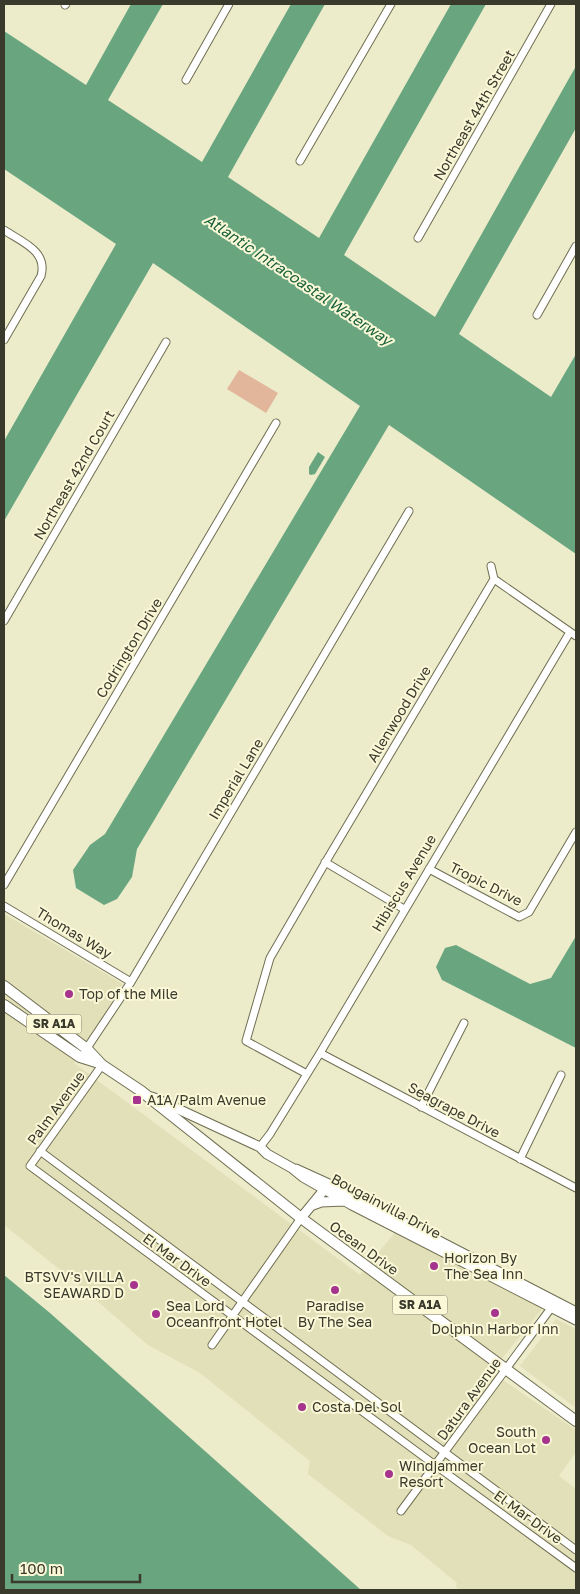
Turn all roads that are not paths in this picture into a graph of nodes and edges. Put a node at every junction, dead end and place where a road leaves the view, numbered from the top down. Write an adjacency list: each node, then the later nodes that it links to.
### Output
1 (229, 4): 4 (street)
2 (392, 4): 5 (street)
3 (551, 4): 7 (street, Northeast 44th Street)
4 (186, 80)
5 (300, 161)
6 (4, 230): 10 (street)
7 (418, 238)
8 (576, 246): 9 (street)
9 (538, 315)
10 (4, 340)
11 (166, 342): 16 (street, Northeast 42nd Court)
12 (276, 423): 21 (street, Codrington Drive)
13 (409, 511): 24 (street, Imperial Lane)
14 (491, 566): 15 (street)
15 (494, 579): 17 (street); 19 (street, Allenwood Drive)
16 (4, 621)
17 (573, 634): 20 (street, Hibiscus Avenue)
18 (576, 832): 20 (street, Tropic Drive)
19 (325, 862): 23 (street); 31 (street, Allenwood Drive)
20 (429, 869): 23 (street, Hibiscus Avenue)
21 (4, 885)
22 (4, 906): 24 (street, Thomas Way)
23 (404, 909): 29 (street, Hibiscus Avenue)
24 (131, 982): 28 (street, Imperial Lane)
25 (4, 986): 28 (main road, SR A1A)
26 (4, 1005): 28 (main road, SR A1A)
27 (464, 1023): 34 (street)
28 (84, 1053): 30 (main road, SR A1A)
29 (320, 1053): 31 (street, Hibiscus Avenue); 34 (street, Seagrape Drive)
30 (102, 1065): 33 (main road, SR A1A); 36 (street, Palm Avenue)
31 (307, 1074): 35 (street, Hibiscus Avenue)
32 (561, 1076): 37 (street)
33 (141, 1091): 35 (street, Bougainvilla Drive); 43 (main road, Ocean Drive / SR A1A)
34 (421, 1107): 37 (street, Seagrape Drive)
35 (260, 1147): 39 (street, Bougainvilla Drive)
36 (40, 1151): 38 (street, Palm Avenue); 44 (street, El Mar Drive)
37 (520, 1159): 40 (street, Seagrape Drive)
38 (30, 1166): 47 (street, El Mar Drive)
39 (327, 1186): 41 (street, Bougainvilla Drive); 42 (street); 45 (street, Bougainvilla Drive)
40 (576, 1188)
41 (345, 1201): 42 (street); 45 (street, Bougainvilla Drive)
42 (312, 1205): 43 (street)
43 (302, 1218): 44 (street); 50 (main road, Ocean Drive / SR A1A)
44 (243, 1301): 47 (street); 52 (street, El Mar Drive)
45 (553, 1305): 46 (street, Bougainvilla Drive); 48 (street, Bougainvilla Drive); 50 (street, Datura Avenue)
46 (576, 1312)
47 (232, 1316): 49 (street); 53 (street, El Mar Drive)
48 (576, 1320)
49 (212, 1345)
50 (506, 1369): 51 (main road, Ocean Drive / SR A1A); 52 (street, Datura Avenue)
51 (576, 1421)
52 (446, 1452): 53 (street, Datura Avenue); 55 (street, El Mar Drive)
53 (435, 1466): 54 (street, Datura Avenue); 56 (street, El Mar Drive)
54 (402, 1511)
55 (576, 1550)
56 (576, 1568)

